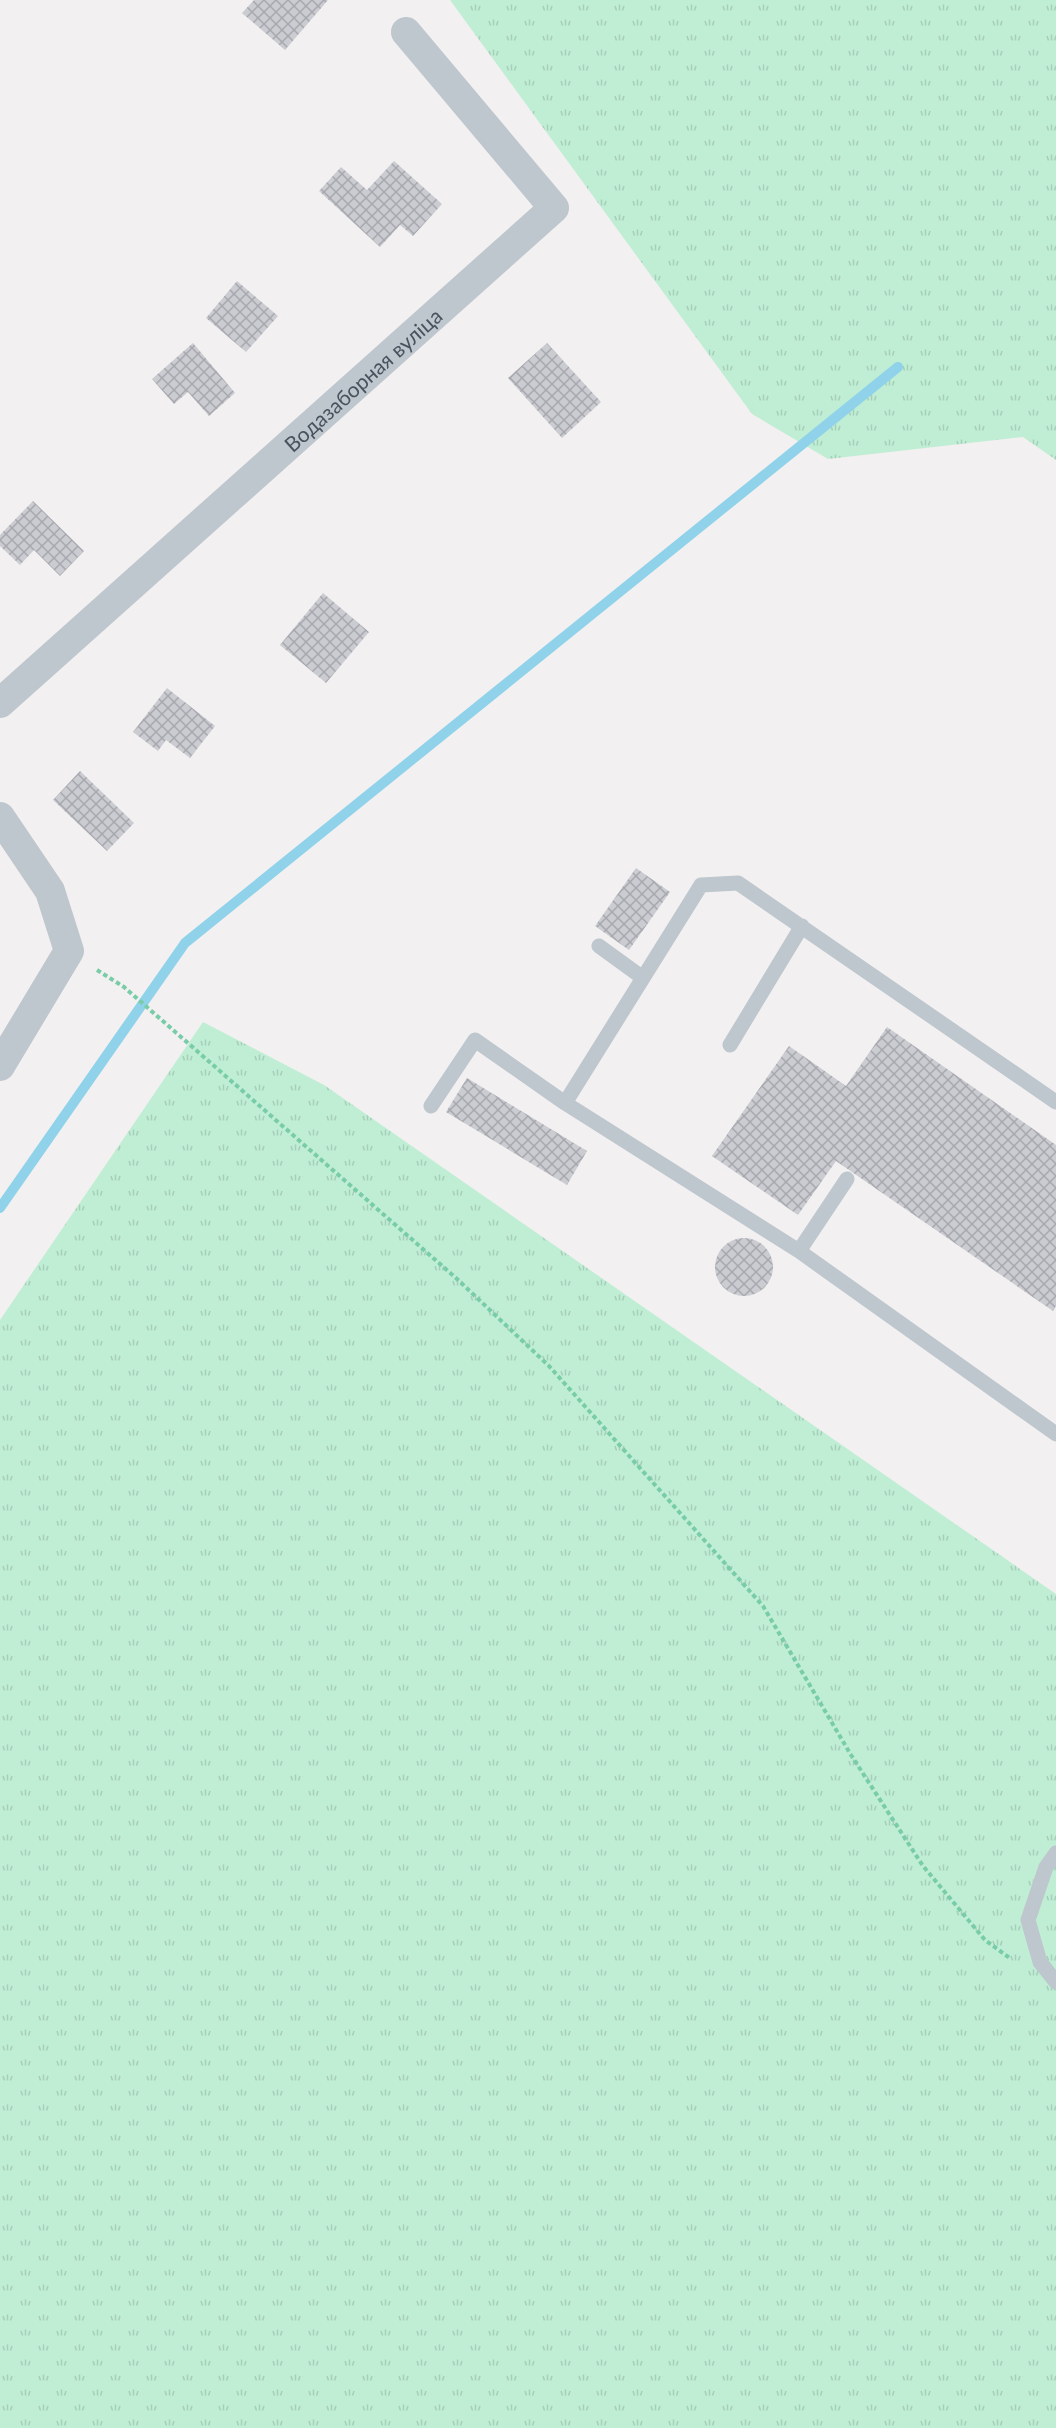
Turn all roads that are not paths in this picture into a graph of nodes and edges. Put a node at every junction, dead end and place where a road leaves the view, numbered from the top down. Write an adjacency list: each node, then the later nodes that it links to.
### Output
1 (406, 32): 2 (street, Водазаборная вуліца)
2 (0, 703)
3 (0, 817): 8 (street)
4 (802, 926): 6 (lane); 7 (lane); 9 (lane)
5 (599, 946): 6 (lane)
6 (643, 978): 10 (lane)
7 (730, 1045)
8 (0, 1066)
9 (1056, 1102)
10 (565, 1103): 11 (lane); 13 (lane)
11 (431, 1106)
12 (847, 1179): 13 (lane)
13 (799, 1251): 14 (lane)
14 (1055, 1430)
15 (1056, 1853): 16 (lane)
16 (1056, 1982)

